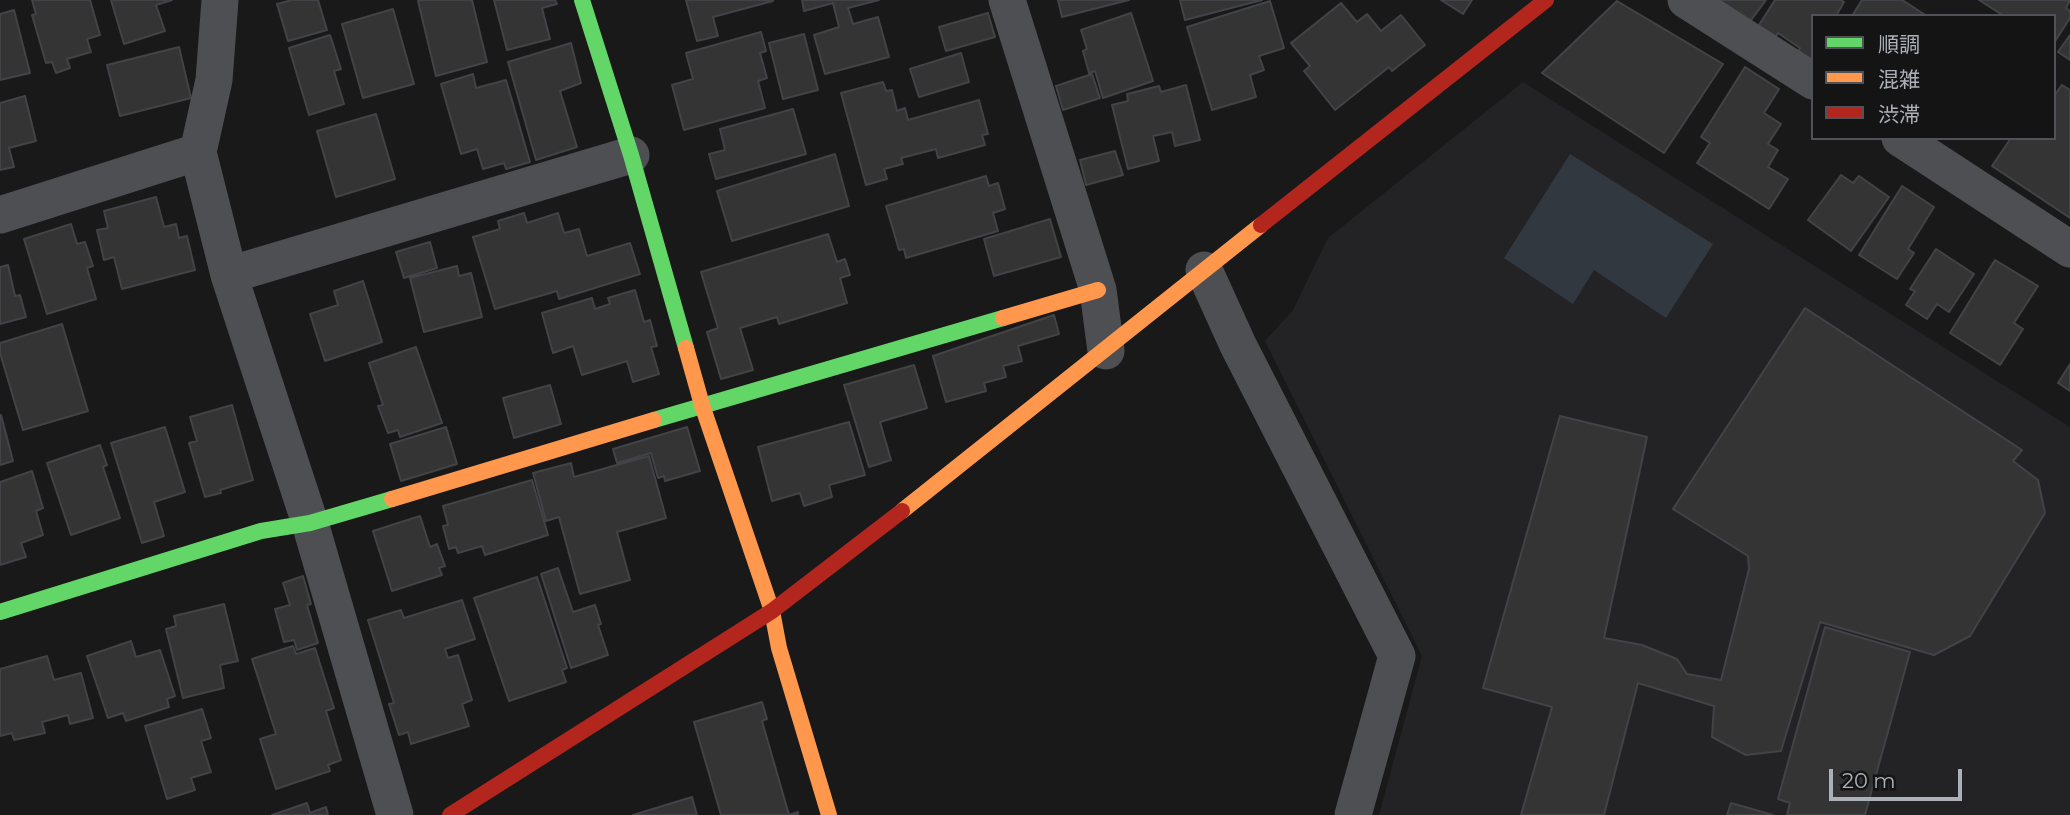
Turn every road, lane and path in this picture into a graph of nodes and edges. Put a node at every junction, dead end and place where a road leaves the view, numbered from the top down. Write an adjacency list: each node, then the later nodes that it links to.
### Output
1 (220, 0): 8 (street)
2 (582, 0): 9 (street)
3 (1007, 0): 14 (street)
4 (1546, 0): 12 (street)
5 (1686, 0): 6 (street)
6 (1811, 81)
7 (1903, 140): 11 (street)
8 (198, 152): 10 (street); 13 (street)
9 (631, 155): 13 (street); 16 (street)
10 (0, 215)
11 (2070, 249)
12 (1204, 270): 15 (street); 23 (street)
13 (229, 275): 17 (street)
14 (1098, 290): 15 (street); 16 (street)
15 (1106, 351): 18 (street)
16 (702, 405): 17 (street); 18 (street)
17 (310, 523): 19 (street); 20 (street)
18 (772, 611): 21 (street); 22 (street)
19 (0, 612)
20 (396, 815)
21 (450, 815)
22 (828, 815)
23 (1353, 815)

